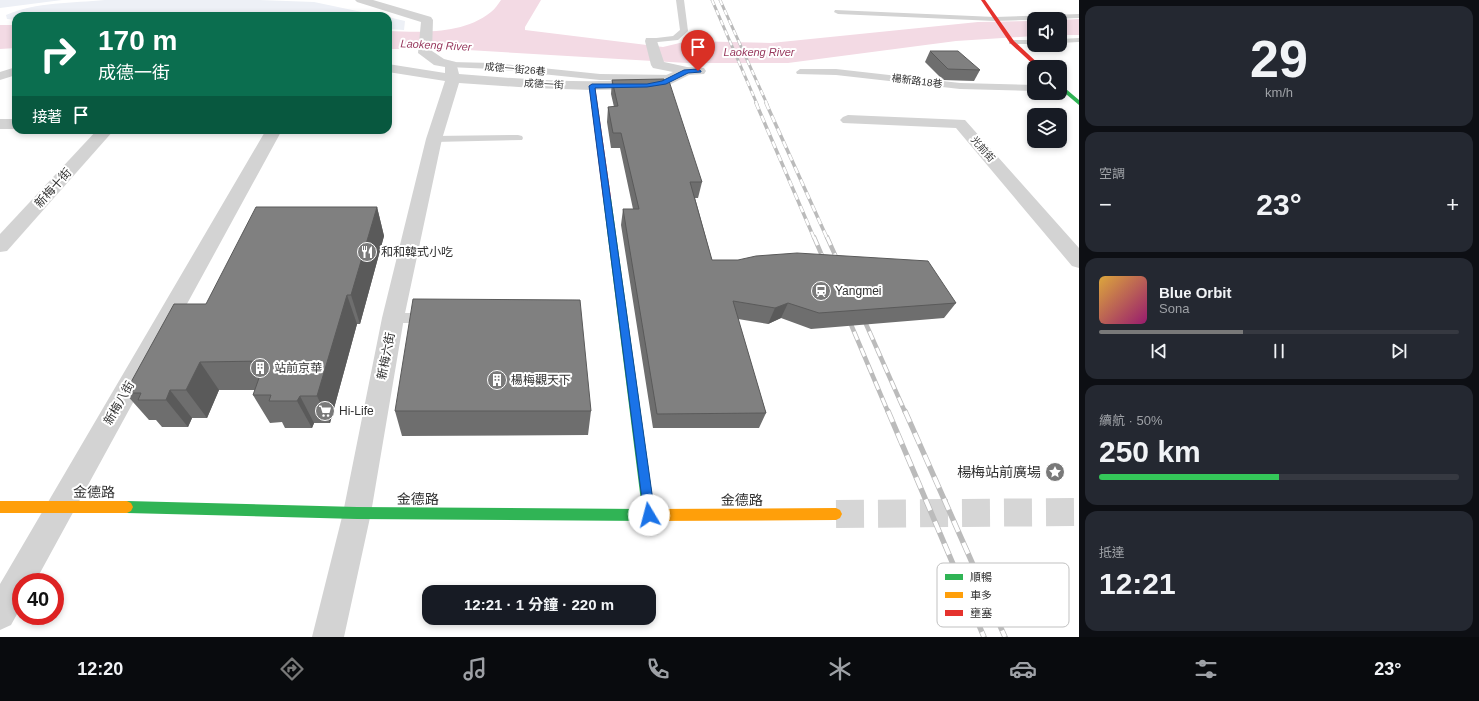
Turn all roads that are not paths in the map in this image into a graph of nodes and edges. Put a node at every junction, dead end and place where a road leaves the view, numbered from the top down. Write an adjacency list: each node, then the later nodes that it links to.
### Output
1 (361, 0): 14 (street, 成德一街26巷)
2 (680, 0): 8 (lane)
3 (983, 0): 6 (street)
4 (838, 12): 6 (lane)
5 (1079, 16): 6 (lane)
6 (995, 19): 9 (street)
7 (1079, 40): 10 (lane)
8 (651, 41): 17 (street)
9 (1011, 41): 11 (lane); 12 (street)
10 (1067, 41)
11 (1027, 42)
12 (1031, 60)
13 (392, 68): 14 (street, 成德一街)
14 (452, 71): 17 (lane, 成德一街26巷); 19 (street, 成德一街); 29 (street, 新梅六街)
15 (12, 72): 18 (street)
16 (800, 72): 20 (lane, 楊新路18巷)
17 (687, 73): 19 (street, 成德一街)
18 (0, 76)
19 (592, 86): 38 (street)
20 (1027, 88)
21 (1067, 93): 22 (street)
22 (1079, 103)
23 (848, 120): 31 (street, 光前街)
24 (0, 124): 25 (street)
25 (12, 124)
26 (102, 134): 30 (street, 新梅十街)
27 (272, 134): 34 (street, 新梅八街)
28 (518, 138): 29 (lane)
29 (434, 139): 32 (street, 新梅六街)
30 (0, 246)
31 (1079, 261)
32 (394, 318): 33 (lane); 36 (street, 新梅六街)
33 (441, 318)
34 (61, 506): 35 (street, 金德路); 36 (street, 金德路); 39 (street, 新梅八街)
35 (0, 507)
36 (357, 513): 38 (street, 金德路); 40 (street, 新梅六街)
37 (836, 514): 38 (street, 金德路)
38 (649, 515)
39 (0, 614)
40 (328, 637)

